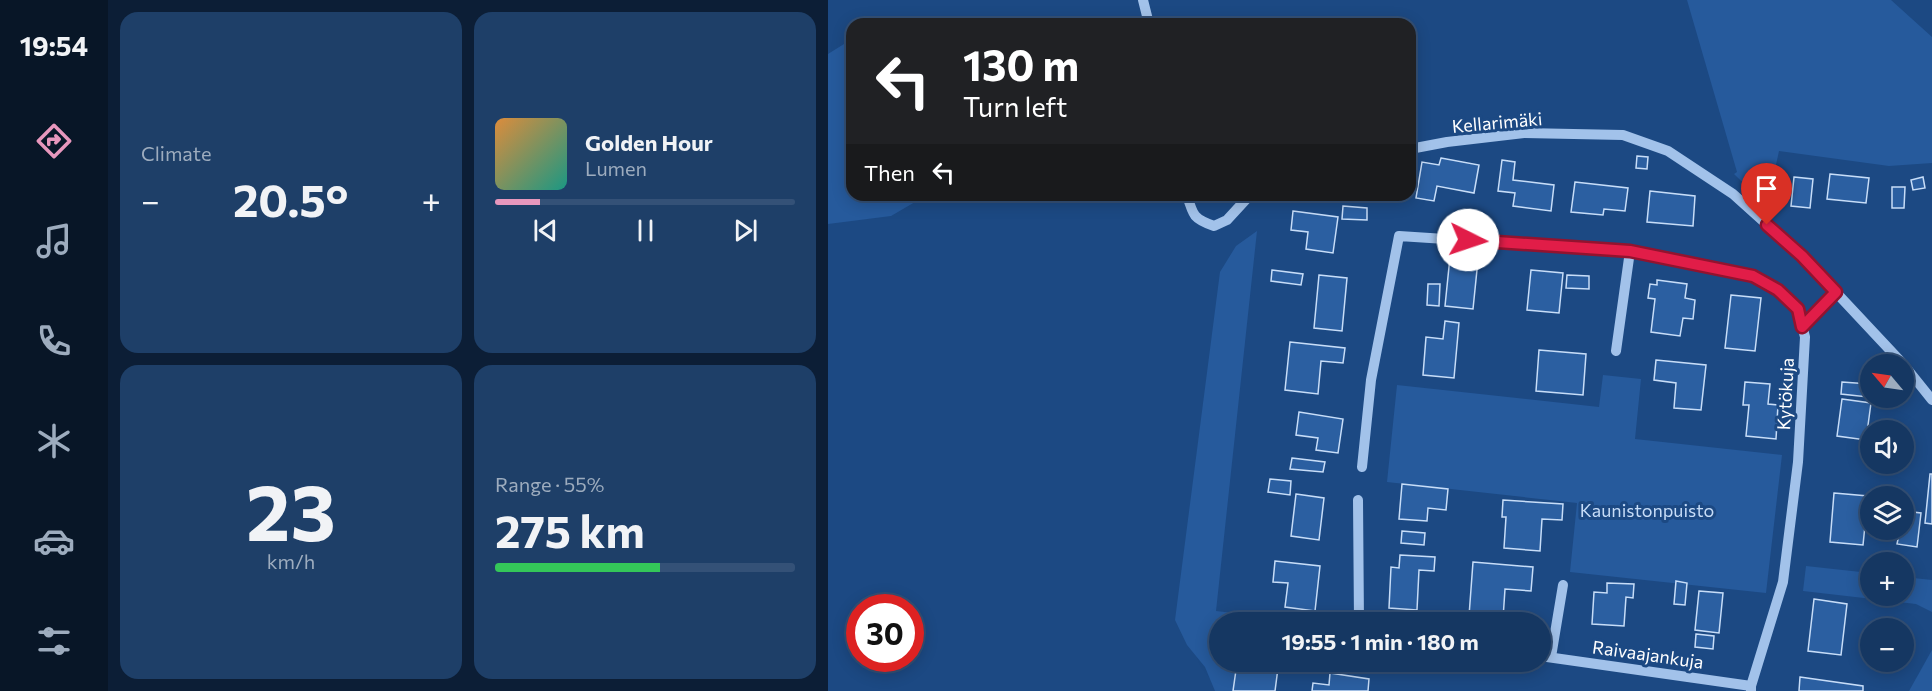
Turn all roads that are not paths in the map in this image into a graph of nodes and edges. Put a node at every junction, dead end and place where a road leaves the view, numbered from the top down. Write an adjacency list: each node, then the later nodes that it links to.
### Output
1 (1143, 0): 2 (street)
2 (1148, 18)
3 (1416, 148): 7 (street, Kellarimäki)
4 (1188, 201): 5 (street)
5 (1244, 201)
6 (1630, 251): 8 (street, Kytökuja); 9 (street); 11 (street, Kytökuja)
7 (1836, 292): 8 (street); 10 (street, Kellarimäki)
8 (1802, 327): 17 (street, Kytökuja)
9 (1616, 351)
10 (1932, 400)
11 (1362, 467)
12 (1358, 500): 14 (street)
13 (1563, 585): 15 (street)
14 (1359, 612)
15 (1551, 636)
16 (1551, 658): 17 (street, Raivaajankuja)
17 (1751, 688)

